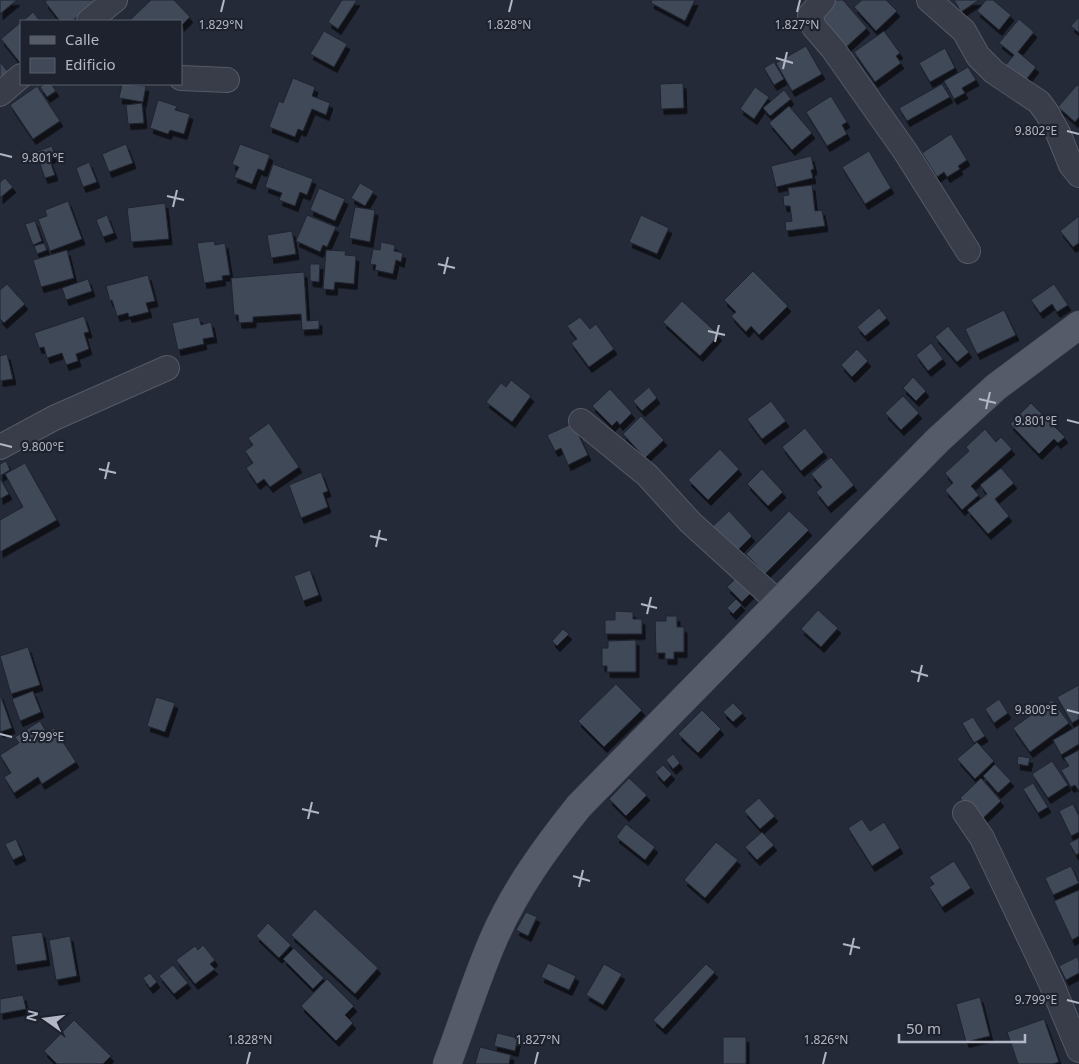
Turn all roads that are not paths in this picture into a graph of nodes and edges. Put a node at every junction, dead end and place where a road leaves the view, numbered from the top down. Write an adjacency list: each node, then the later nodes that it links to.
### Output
1 (115, 0): 4 (street)
2 (823, 0): 10 (street)
3 (929, 0): 9 (street)
4 (90, 20)
5 (20, 77): 8 (street)
6 (182, 78): 7 (street)
7 (227, 80)
8 (0, 94)
9 (1076, 165)
10 (968, 251)
11 (1079, 325): 15 (main road)
12 (167, 368): 14 (street)
13 (581, 421): 15 (street)
14 (0, 447)
15 (779, 603): 18 (main road)
16 (965, 813): 17 (street)
17 (1079, 1050)
18 (447, 1064)

